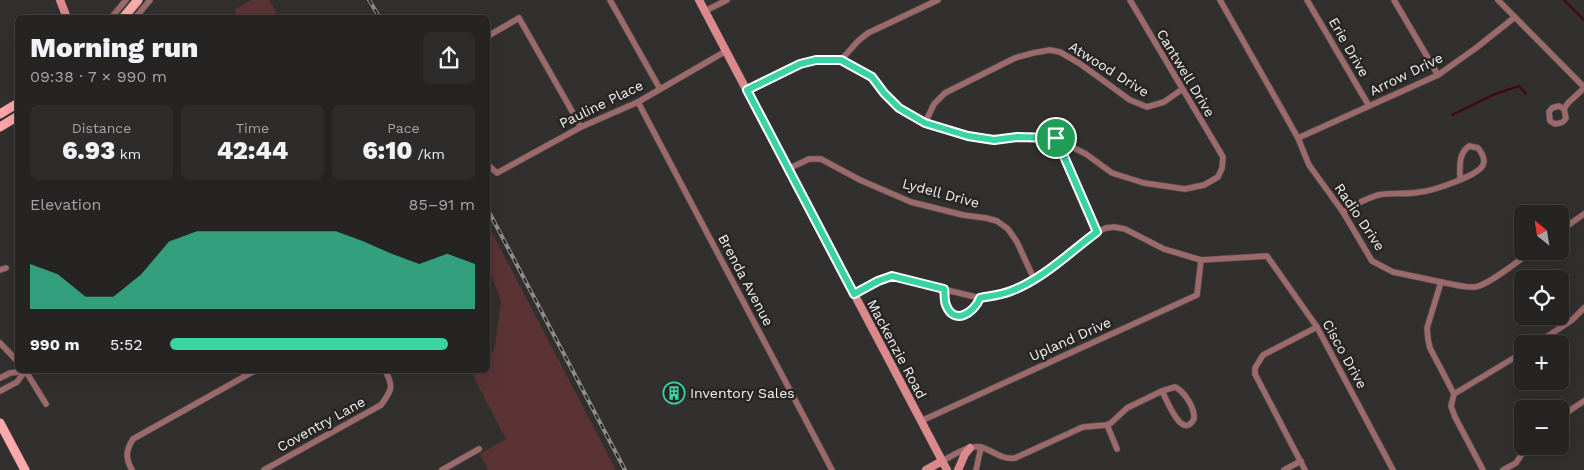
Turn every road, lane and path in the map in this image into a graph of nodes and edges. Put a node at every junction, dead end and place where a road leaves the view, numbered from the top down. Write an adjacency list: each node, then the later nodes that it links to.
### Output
1 (60, 0): 15 (main road)
2 (126, 0): 16 (street)
3 (138, 0): 17 (main road)
4 (150, 0): 18 (street)
5 (610, 0): 24 (street)
6 (699, 0): 14 (main road, Mackenzie Road)
7 (727, 0): 14 (street)
8 (938, 0): 22 (street)
9 (1130, 0): 27 (street, Cantwell Drive)
10 (1220, 0): 38 (street, Radio Drive)
11 (1307, 0): 30 (street, Erie Drive)
12 (1394, 0): 23 (street)
13 (1498, 0): 19 (street)
14 (705, 11): 21 (main road, Mackenzie Road)
15 (67, 15)
16 (114, 15)
17 (126, 15)
18 (138, 15)
19 (1515, 17): 23 (street, Arrow Drive); 25 (street)
20 (490, 35): 36 (street)
21 (726, 51): 24 (street, Pauline Place); 26 (main road, Mackenzie Road)
22 (841, 60): 26 (street); 34 (street)
23 (1438, 75): 30 (street, Arrow Drive)
24 (660, 88): 28 (street, Pauline Place)
25 (1584, 88): 31 (street)
26 (747, 90): 40 (main road, Mackenzie Road)
27 (1181, 90): 34 (street, Atwood Drive); 37 (street, Cantwell Drive)
28 (638, 102): 36 (street, Pauline Place); 85 (street, Brenda Avenue)
29 (15, 104): 32 (main road)
30 (1369, 106): 38 (street, Arrow Drive)
31 (1564, 109)
32 (0, 114)
33 (15, 118): 35 (main road)
34 (925, 123): 37 (street)
35 (0, 127)
36 (581, 127): 39 (street, Pauline Place)
37 (1056, 138): 45 (street)
38 (1298, 138): 42 (street, Radio Drive)
39 (490, 167)
40 (788, 169): 48 (street, Lydell Drive); 51 (main road, Mackenzie Road)
41 (1460, 179): 42 (street)
42 (1343, 212): 49 (street, Radio Drive)
43 (1584, 214): 44 (street)
44 (1569, 225)
45 (1097, 232): 46 (street); 48 (street)
46 (1201, 260): 54 (street, Cisco Drive); 71 (street, Upland Drive)
47 (1518, 260): 49 (street, Radio Drive)
48 (1034, 279): 52 (street)
49 (1440, 282): 67 (street)
50 (944, 289): 51 (street); 52 (street); 52 (street)
51 (854, 294): 71 (main road, Mackenzie Road)
52 (980, 298)
53 (1584, 308): 55 (street)
54 (1317, 327): 80 (street); 92 (street, Cisco Drive)
55 (1550, 335)
56 (0, 343): 58 (street)
57 (1514, 358): 67 (street)
58 (15, 359)
59 (15, 372): 64 (street)
60 (24, 373): 65 (street)
61 (28, 373): 69 (street)
62 (251, 373): 82 (street)
63 (387, 373): 83 (street, Coventry Lane)
64 (0, 378)
65 (0, 391)
66 (1162, 391): 66 (street); 73 (street)
67 (1454, 394): 93 (street)
68 (1584, 401): 70 (street)
69 (46, 404)
70 (1569, 411)
71 (921, 421): 79 (main road, Mackenzie Road)
72 (0, 423): 81 (main road)
73 (1106, 426): 74 (street); 77 (street)
74 (981, 447): 75 (street); 89 (street)
75 (970, 448): 79 (street); 88 (main road)
76 (479, 449): 84 (street)
77 (1117, 449)
78 (1521, 455): 94 (street)
79 (942, 461): 86 (main road); 87 (main road, Mackenzie Road)
80 (1301, 461): 90 (street); 91 (street)
81 (25, 470)
82 (132, 470)
83 (264, 470)
84 (442, 470)
85 (832, 470)
86 (926, 470)
87 (946, 470)
88 (958, 470)
89 (976, 470)
90 (1284, 470)
91 (1305, 470)
92 (1393, 470)
93 (1483, 470)
94 (1503, 470)

